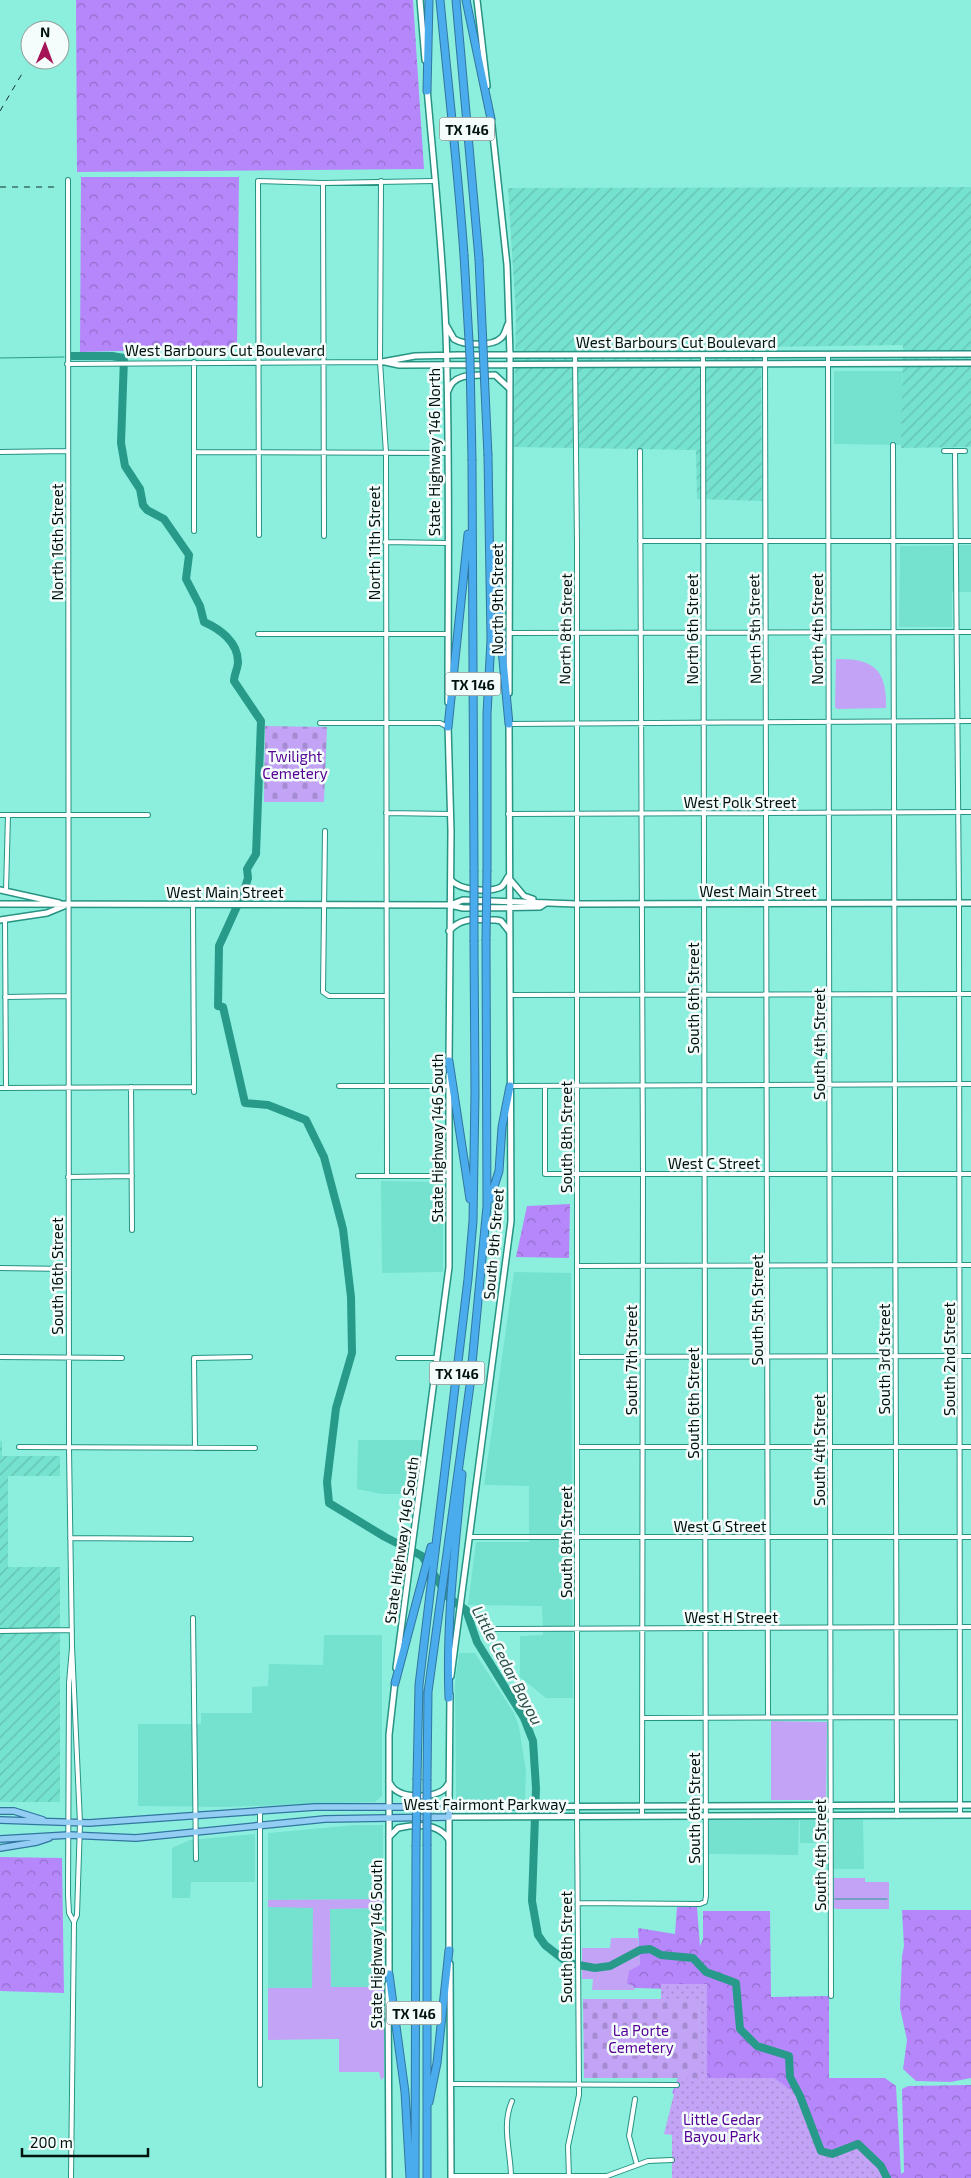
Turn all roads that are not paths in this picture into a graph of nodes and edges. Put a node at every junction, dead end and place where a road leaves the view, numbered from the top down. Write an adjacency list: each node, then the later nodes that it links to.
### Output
1 (420, 0): 7 (main road, State Highway 146 North)
2 (429, 0): 7 (highway)
3 (440, 0): 52 (highway, TX 146, bridge)
4 (456, 0): 53 (highway, TX 146, bridge)
5 (466, 0): 8 (highway)
6 (477, 0): 8 (main road)
7 (427, 91): 11 (main road, State Highway 146 North)
8 (491, 118): 14 (main road)
9 (68, 180): 35 (street, North 16th Street)
10 (380, 181): 11 (street); 12 (street); 27 (street, North 11th Street)
11 (434, 181): 13 (main road, State Highway 146 North)
12 (323, 183): 24 (street); 26 (street)
13 (445, 322): 14 (main road); 18 (main road, State Highway 146 North)
14 (509, 322): 19 (main road)
15 (894, 354): 16 (main road, West Barbours Cut Boulevard); 23 (main road, West Barbours Cut Boulevard); 32 (main road)
16 (936, 354): 17 (main road, West Barbours Cut Boulevard); 33 (main road)
17 (971, 354)
18 (446, 355): 19 (main road, West Barbours Cut Boulevard); 27 (main road, West Barbours Cut Boulevard); 37 (main road, State Highway 146 North)
19 (510, 355): 20 (main road, West Barbours Cut Boulevard); 36 (main road)
20 (575, 355): 21 (main road, West Barbours Cut Boulevard); 28 (street, North 8th Street)
21 (703, 355): 22 (main road, West Barbours Cut Boulevard); 29 (street, North 6th Street)
22 (765, 355): 23 (main road, West Barbours Cut Boulevard); 30 (street, North 5th Street)
23 (828, 355): 31 (street, North 4th Street)
24 (323, 361): 26 (street, West Barbours Cut Boulevard); 27 (street, West Barbours Cut Boulevard); 49 (street)
25 (194, 362): 26 (street, West Barbours Cut Boulevard); 35 (street, West Barbours Cut Boulevard); 47 (street)
26 (258, 362): 48 (street)
27 (381, 362): 37 (main road, West Barbours Cut Boulevard); 50 (street, North 11th Street)
28 (575, 363): 29 (main road, West Barbours Cut Boulevard); 36 (main road, West Barbours Cut Boulevard); 71 (street, North 8th Street)
29 (703, 363): 30 (main road, West Barbours Cut Boulevard); 59 (street, North 6th Street)
30 (765, 363): 31 (main road, West Barbours Cut Boulevard); 60 (street, North 5th Street)
31 (828, 363): 32 (main road, West Barbours Cut Boulevard); 57 (street, North 4th Street)
32 (894, 363): 33 (main road, West Barbours Cut Boulevard)
33 (935, 363): 34 (main road, West Barbours Cut Boulevard)
34 (971, 363)
35 (68, 364): 46 (street, North 16th Street)
36 (510, 364): 37 (main road, West Barbours Cut Boulevard); 38 (main road)
37 (446, 365): 39 (main road, State Highway 146 North)
38 (510, 388): 39 (main road); 70 (main road, North 9th Street)
39 (447, 396): 51 (main road, State Highway 146 North)
40 (893, 445): 61 (street, South 3rd Street)
41 (640, 451): 58 (street, South 7th Street)
42 (944, 451): 43 (street)
43 (955, 451): 44 (street); 62 (street, South 2nd Street)
44 (965, 451)
45 (0, 452): 46 (street)
46 (68, 452): 101 (street, North 16th Street)
47 (194, 452): 48 (street); 54 (street)
48 (259, 452): 49 (street); 55 (street)
49 (324, 453): 50 (street); 56 (street)
50 (386, 453): 51 (street); 64 (street, North 11th Street)
51 (448, 453): 65 (main road, State Highway 146 North)
52 (472, 499): 89 (highway); 175 (highway, TX 146, bridge)
53 (490, 512): 87 (highway); 174 (highway, TX 146, bridge)
54 (194, 531)
55 (259, 535)
56 (324, 536)
57 (828, 540): 60 (street); 61 (street); 66 (street, North 4th Street)
58 (640, 541): 59 (street); 72 (street, South 7th Street)
59 (704, 541): 60 (street); 73 (street, North 6th Street)
60 (764, 541): 74 (street, North 5th Street)
61 (893, 541): 62 (street); 67 (street, South 3rd Street)
62 (956, 541): 63 (street); 68 (street, South 2nd Street)
63 (971, 541)
64 (385, 542): 65 (street); 76 (street, North 11th Street)
65 (447, 543): 77 (main road, State Highway 146 North)
66 (828, 632): 67 (street); 74 (street); 82 (street, North 4th Street)
67 (893, 632): 68 (street); 83 (street, South 3rd Street)
68 (958, 632): 69 (street); 78 (street, South 2nd Street)
69 (971, 632)
70 (509, 633): 71 (street); 87 (main road, North 9th Street)
71 (575, 633): 72 (street); 88 (street, North 8th Street)
72 (640, 633): 73 (street); 85 (street, South 7th Street)
73 (703, 633): 74 (street); 86 (street, North 6th Street)
74 (766, 633): 81 (street, North 5th Street)
75 (258, 634): 76 (street)
76 (386, 634): 77 (street); 80 (street, North 11th Street)
77 (448, 634): 89 (main road, State Highway 146 North)
78 (957, 721): 79 (street); 83 (street); 91 (street, South 2nd Street)
79 (971, 721)
80 (386, 722): 84 (street); 89 (street); 93 (street, North 11th Street)
81 (766, 722): 82 (street); 86 (street); 96 (street, North 5th Street)
82 (828, 722): 83 (street); 97 (street, North 4th Street)
83 (893, 722): 90 (street, South 3rd Street)
84 (320, 723)
85 (640, 723): 86 (street); 88 (street); 94 (street, South 7th Street)
86 (703, 723): 95 (street, North 6th Street)
87 (509, 724): 88 (street); 99 (main road, North 9th Street)
88 (575, 724): 100 (street, North 8th Street)
89 (448, 726): 98 (main road, State Highway 146 North)
90 (893, 812): 91 (street, West Polk Street); 97 (street, West Polk Street); 112 (street, South 3rd Street)
91 (958, 812): 92 (street, West Polk Street); 113 (street, South 2nd Street)
92 (971, 812)
93 (386, 813): 98 (street); 123 (street, North 11th Street)
94 (640, 813): 95 (street, West Polk Street); 100 (street, West Polk Street); 119 (street, South 7th Street)
95 (704, 813): 96 (street, West Polk Street); 120 (street, North 6th Street)
96 (766, 813): 97 (street, West Polk Street); 110 (street, North 5th Street)
97 (830, 813): 111 (street, North 4th Street)
98 (450, 814): 107 (main road, State Highway 146 North)
99 (508, 814): 100 (street, West Polk Street); 106 (main road, North 9th Street)
100 (576, 814): 118 (street, North 8th Street)
101 (69, 815): 102 (street); 104 (street); 121 (street, North 16th Street)
102 (148, 815)
103 (0, 816): 104 (street)
104 (8, 816): 108 (street)
105 (325, 831): 122 (street)
106 (508, 877): 107 (main road); 109 (main road, North 9th Street); 117 (main road)
107 (450, 880): 124 (main road, State Highway 146 North)
108 (3, 891): 121 (main road)
109 (509, 900): 117 (main road, West Main Street); 124 (main road, West Main Street); 125 (main road, South 9th Street)
110 (766, 903): 111 (main road, West Main Street); 120 (main road, West Main Street); 131 (street, South 5th Street)
111 (830, 903): 112 (main road, West Main Street); 132 (street, South 4th Street)
112 (893, 903): 113 (main road, West Main Street); 133 (street, South 3rd Street)
113 (959, 903): 114 (main road, West Main Street); 134 (street, South 2nd Street)
114 (971, 903)
115 (0, 904): 121 (main road, West Main Street)
116 (193, 904): 121 (main road, West Main Street); 122 (main road, West Main Street); 157 (street)
117 (546, 904): 118 (main road, West Main Street); 125 (main road, West Main Street)
118 (576, 904): 119 (main road, West Main Street); 137 (street, South 8th Street)
119 (640, 904): 120 (main road, West Main Street); 129 (street, South 7th Street)
120 (704, 904): 130 (street, South 6th Street)
121 (67, 905): 126 (main road); 138 (street, South 16th Street)
122 (325, 905): 123 (main road, West Main Street); 139 (street)
123 (386, 905): 124 (main road, West Main Street); 139 (street, North 11th Street)
124 (450, 905): 125 (main road, West Main Street); 127 (main road, State Highway 146 South)
125 (508, 907): 128 (main road, South 9th Street)
126 (2, 920): 140 (street)
127 (449, 931): 128 (main road); 141 (main road, State Highway 146 South)
128 (509, 932): 136 (main road, South 9th Street)
129 (642, 994): 130 (street); 137 (street); 145 (street, South 7th Street)
130 (704, 994): 131 (street); 146 (street, South 6th Street)
131 (766, 994): 132 (street); 147 (street, South 5th Street)
132 (830, 994): 133 (street); 148 (street, South 4th Street)
133 (894, 994): 134 (street); 142 (street, South 3rd Street)
134 (959, 994): 135 (street); 143 (street, South 2nd Street)
135 (971, 994)
136 (511, 995): 137 (street); 152 (main road, South 9th Street)
137 (576, 995): 154 (street, South 8th Street)
138 (68, 996): 140 (street); 155 (street, South 16th Street)
139 (385, 996): 150 (street, North 11th Street)
140 (5, 997): 159 (street)
141 (449, 1061): 151 (main road, State Highway 146 South); 175 (highway)
142 (895, 1084): 143 (street); 148 (street); 166 (street, South 3rd Street)
143 (959, 1084): 144 (street); 167 (street, South 2nd Street)
144 (971, 1084)
145 (641, 1085): 146 (street); 154 (street); 162 (street, South 7th Street)
146 (704, 1085): 147 (street); 163 (street, South 6th Street)
147 (767, 1085): 148 (street); 164 (street, South 5th Street)
148 (829, 1085): 165 (street, South 4th Street)
149 (339, 1086): 150 (street)
150 (386, 1086): 151 (street); 171 (street, North 11th Street)
151 (448, 1086): 172 (main road, State Highway 146 South)
152 (510, 1086): 153 (street); 174 (highway); 214 (main road, South 9th Street)
153 (545, 1086): 154 (street); 161 (street, West C Street)
154 (576, 1086): 161 (street, South 8th Street)
155 (68, 1087): 156 (street); 159 (street); 173 (street, South 16th Street)
156 (131, 1087): 157 (street); 169 (street)
157 (194, 1087): 160 (street)
158 (0, 1088): 159 (street)
159 (6, 1088)
160 (194, 1092)
161 (577, 1174): 162 (street, West C Street); 179 (street, South 8th Street)
162 (642, 1174): 163 (street, West C Street); 180 (street, South 7th Street)
163 (704, 1174): 164 (street, West C Street); 184 (street, South 6th Street)
164 (767, 1174): 165 (street, West C Street); 181 (street, South 5th Street)
165 (830, 1174): 166 (street, West C Street); 182 (street, South 4th Street)
166 (895, 1174): 167 (street, West C Street); 183 (street, South 3rd Street)
167 (960, 1174): 168 (street, West C Street); 177 (street, South 2nd Street)
168 (971, 1174)
169 (132, 1176): 173 (street); 176 (street)
170 (358, 1176): 171 (street)
171 (387, 1176): 172 (street)
172 (449, 1176): 200 (main road, State Highway 146 South)
173 (68, 1177): 186 (street, South 16th Street)
174 (487, 1206): 201 (highway, TX 146)
175 (473, 1221): 225 (highway, TX 146)
176 (132, 1230)
177 (960, 1265): 178 (street); 183 (street); 190 (street, South 2nd Street)
178 (971, 1265)
179 (577, 1266): 180 (street); 194 (street, South 8th Street)
180 (642, 1266): 184 (street); 195 (street, South 7th Street)
181 (768, 1266): 182 (street); 184 (street); 187 (street, South 5th Street)
182 (830, 1266): 183 (street); 188 (street, South 4th Street)
183 (895, 1266): 189 (street, South 3rd Street)
184 (704, 1267): 196 (street, South 6th Street)
185 (0, 1268): 186 (street)
186 (68, 1269): 197 (street, South 16th Street)
187 (768, 1356): 188 (street); 196 (street); 203 (street, South 5th Street)
188 (830, 1356): 189 (street); 204 (street, South 4th Street)
189 (895, 1356): 190 (street); 205 (street, South 3rd Street)
190 (960, 1356): 191 (street); 206 (street, South 2nd Street)
191 (971, 1356)
192 (0, 1357): 197 (street)
193 (250, 1357): 208 (street)
194 (578, 1357): 195 (street); 210 (street, South 8th Street)
195 (642, 1357): 196 (street); 211 (street, South 7th Street)
196 (704, 1357): 212 (street, South 6th Street)
197 (69, 1358): 198 (street); 213 (street, South 16th Street)
198 (122, 1358)
199 (398, 1358): 200 (street)
200 (437, 1358): 239 (main road, State Highway 146 South)
201 (470, 1385): 240 (highway); 299 (highway, TX 146, bridge)
202 (19, 1447): 213 (street)
203 (767, 1447): 204 (street); 212 (street); 217 (street, South 5th Street)
204 (830, 1447): 205 (street); 218 (street, South 4th Street)
205 (896, 1447): 206 (street); 219 (street, South 3rd Street)
206 (960, 1447): 207 (street); 220 (street, South 2nd Street)
207 (971, 1447)
208 (195, 1448): 209 (street); 213 (street)
209 (255, 1448)
210 (577, 1448): 211 (street); 223 (street, South 8th Street)
211 (642, 1448): 212 (street); 215 (street, South 7th Street)
212 (705, 1448): 216 (street, South 6th Street)
213 (69, 1449): 222 (street, South 16th Street)
214 (469, 1537): 223 (street, West G Street); 240 (main road, South 9th Street)
215 (642, 1537): 216 (street, West G Street); 223 (street, West G Street); 230 (street, South 7th Street)
216 (704, 1537): 217 (street, West G Street); 231 (street, South 6th Street)
217 (767, 1537): 218 (street, West G Street); 232 (street, South 5th Street)
218 (830, 1537): 219 (street, West G Street); 233 (street, South 4th Street)
219 (895, 1537): 220 (street, West G Street); 234 (street, South 3rd Street)
220 (960, 1537): 221 (street, West G Street); 227 (street, South 2nd Street)
221 (971, 1537)
222 (70, 1538): 224 (street); 237 (street, South 16th Street)
223 (577, 1538): 229 (street, South 8th Street)
224 (191, 1539)
225 (432, 1552): 239 (highway); 309 (highway, TX 146, bridge)
226 (193, 1618): 262 (street)
227 (961, 1627): 228 (street, West H Street); 234 (street, West H Street); 244 (street, South 2nd Street)
228 (971, 1627)
229 (578, 1628): 230 (street, West H Street); 235 (street, West H Street); 253 (street, South 8th Street)
230 (643, 1628): 231 (street, West H Street); 245 (street, South 7th Street)
231 (705, 1628): 232 (street, West H Street); 246 (street, South 6th Street)
232 (767, 1628): 233 (street, West H Street); 241 (street, South 5th Street)
233 (831, 1628): 234 (street, West H Street); 242 (street, South 4th Street)
234 (896, 1628): 243 (street, South 3rd Street)
235 (492, 1629)
236 (0, 1630): 237 (street)
237 (72, 1630): 238 (street, South 16th Street)
238 (72, 1646): 276 (street, South 16th Street); 277 (street, South 16th Street)
239 (395, 1683): 247 (main road, State Highway 146 South)
240 (449, 1698): 248 (main road)
241 (768, 1717): 242 (street); 246 (street)
242 (830, 1717): 243 (street); 257 (street, South 4th Street)
243 (896, 1717): 244 (street); 249 (street, South 3rd Street)
244 (960, 1717): 250 (street, South 2nd Street)
245 (642, 1718): 246 (street); 254 (street, South 7th Street)
246 (705, 1718): 255 (street, South 6th Street)
247 (389, 1781): 248 (main road); 258 (main road, State Highway 146 South)
248 (449, 1781): 259 (main road)
249 (897, 1805): 250 (main road, West Fairmont Parkway); 257 (main road, West Fairmont Parkway); 268 (street, South 3rd Street)
250 (961, 1805): 251 (main road, West Fairmont Parkway); 263 (street, South 2nd Street)
251 (971, 1805)
252 (514, 1806): 253 (main road, West Fairmont Parkway); 259 (main road, West Fairmont Parkway); 273 (main road)
253 (577, 1806): 254 (main road, West Fairmont Parkway); 272 (street, South 8th Street)
254 (642, 1806): 255 (main road, West Fairmont Parkway); 264 (street, South 7th Street)
255 (705, 1806): 256 (main road, West Fairmont Parkway); 265 (street, South 6th Street)
256 (768, 1806): 257 (main road, West Fairmont Parkway); 266 (main road)
257 (831, 1806): 267 (street, South 4th Street)
258 (388, 1807): 259 (main road, West Fairmont Parkway); 260 (main road, West Fairmont Parkway); 270 (main road, State Highway 146 South)
259 (449, 1807): 271 (main road)
260 (260, 1810): 262 (main road, West Fairmont Parkway); 278 (street)
261 (0, 1811): 275 (main road)
262 (196, 1814): 277 (main road, West Fairmont Parkway); 279 (street)
263 (960, 1815): 268 (main road, West Fairmont Parkway); 269 (main road, West Fairmont Parkway)
264 (642, 1816): 265 (main road, West Fairmont Parkway); 272 (main road, West Fairmont Parkway)
265 (706, 1816): 266 (main road, West Fairmont Parkway); 288 (street, South 6th Street)
266 (768, 1816): 267 (main road, West Fairmont Parkway)
267 (831, 1816): 268 (main road, West Fairmont Parkway); 292 (street, South 4th Street)
268 (897, 1816)
269 (971, 1816)
270 (388, 1817): 271 (main road, West Fairmont Parkway); 278 (main road, West Fairmont Parkway); 283 (main road, State Highway 146 South)
271 (449, 1817): 273 (main road, West Fairmont Parkway); 285 (main road)
272 (577, 1817): 273 (main road, West Fairmont Parkway); 288 (street, South 8th Street)
273 (513, 1818)
274 (0, 1820): 275 (main road, West Fairmont Parkway)
275 (52, 1822): 276 (main road, West Fairmont Parkway)
276 (69, 1823): 277 (main road, West Fairmont Parkway); 280 (street, South 16th Street)
277 (80, 1823): 282 (street, South 16th Street)
278 (260, 1825): 279 (main road, West Fairmont Parkway); 293 (street)
279 (196, 1833): 282 (main road, West Fairmont Parkway); 287 (street)
280 (69, 1835): 281 (main road, West Fairmont Parkway); 282 (main road, West Fairmont Parkway); 289 (street, South 16th Street)
281 (54, 1836): 284 (main road, West Fairmont Parkway); 286 (main road)
282 (79, 1836): 289 (street, South 16th Street)
283 (389, 1837): 285 (main road); 291 (main road, State Highway 146 South)
284 (0, 1839)
285 (450, 1841): 290 (main road)
286 (0, 1848)
287 (196, 1859)
288 (578, 1903): 295 (street, South 8th Street)
289 (74, 1922): 306 (street, South 16th Street)
290 (449, 1950): 294 (main road); 299 (highway)
291 (390, 1974): 307 (main road, State Highway 146 South); 308 (highway)
292 (831, 1996)
293 (260, 2084)
294 (452, 2084): 295 (street); 303 (main road)
295 (580, 2084): 296 (street); 305 (street, South 8th Street)
296 (677, 2085)
297 (635, 2099): 301 (street)
298 (512, 2101): 304 (street)
299 (426, 2118): 310 (highway, TX 146)
300 (672, 2160): 301 (street)
301 (636, 2165): 302 (street)
302 (616, 2176): 305 (street)
303 (451, 2177): 304 (street)
304 (511, 2177): 305 (street)
305 (568, 2177)
306 (72, 2178)
307 (389, 2178)
308 (410, 2178)
309 (415, 2178)
310 (427, 2178)

